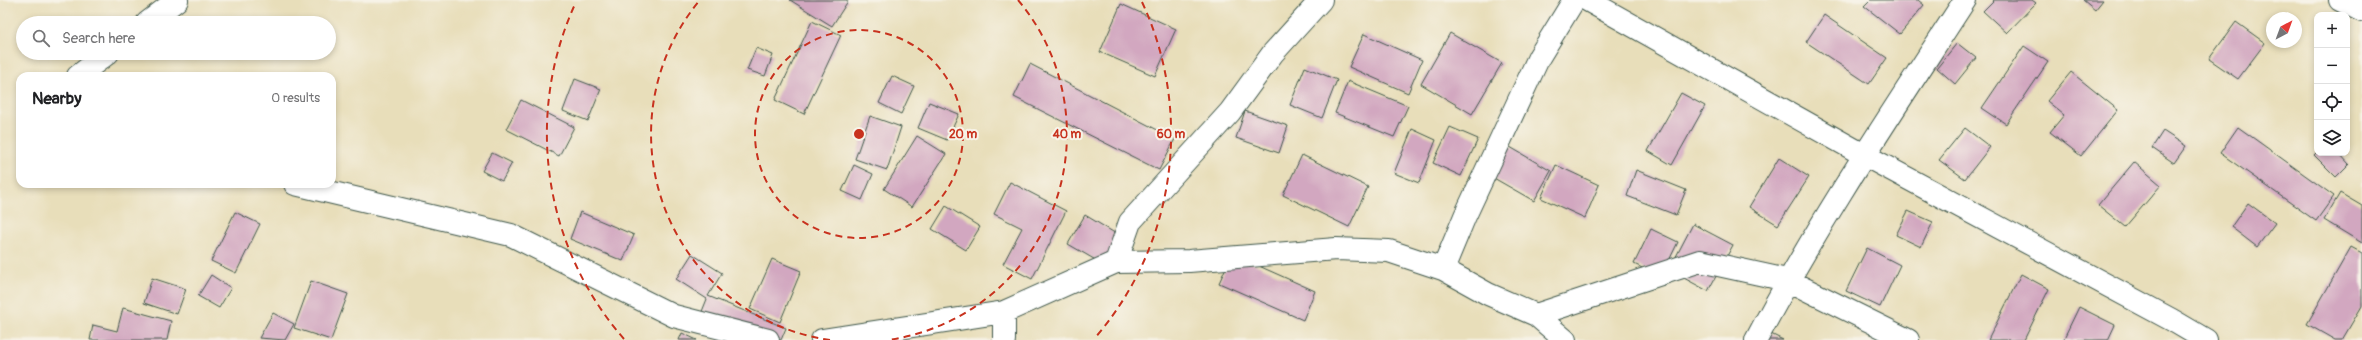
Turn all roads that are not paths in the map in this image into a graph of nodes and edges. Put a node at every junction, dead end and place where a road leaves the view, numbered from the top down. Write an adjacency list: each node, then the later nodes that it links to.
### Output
1 (176, 0): 8 (street)
2 (1321, 0): 13 (street)
3 (1574, 0): 14 (street)
4 (1587, 0): 11 (street)
5 (1965, 0): 11 (street)
6 (2340, 0): 7 (street)
7 (2362, 11)
8 (156, 16)
9 (99, 60): 10 (street)
10 (83, 72)
11 (1864, 155): 15 (street); 24 (street)
12 (312, 188): 18 (street)
13 (1116, 262): 14 (street); 16 (street)
14 (1443, 270): 17 (street)
15 (1788, 280): 17 (street); 22 (street); 23 (street)
16 (1004, 312): 19 (street); 20 (street)
17 (1536, 315): 21 (street)
18 (768, 340)
19 (822, 340)
20 (1004, 340)
21 (1565, 340)
22 (1756, 340)
23 (1908, 340)
24 (2206, 340)

